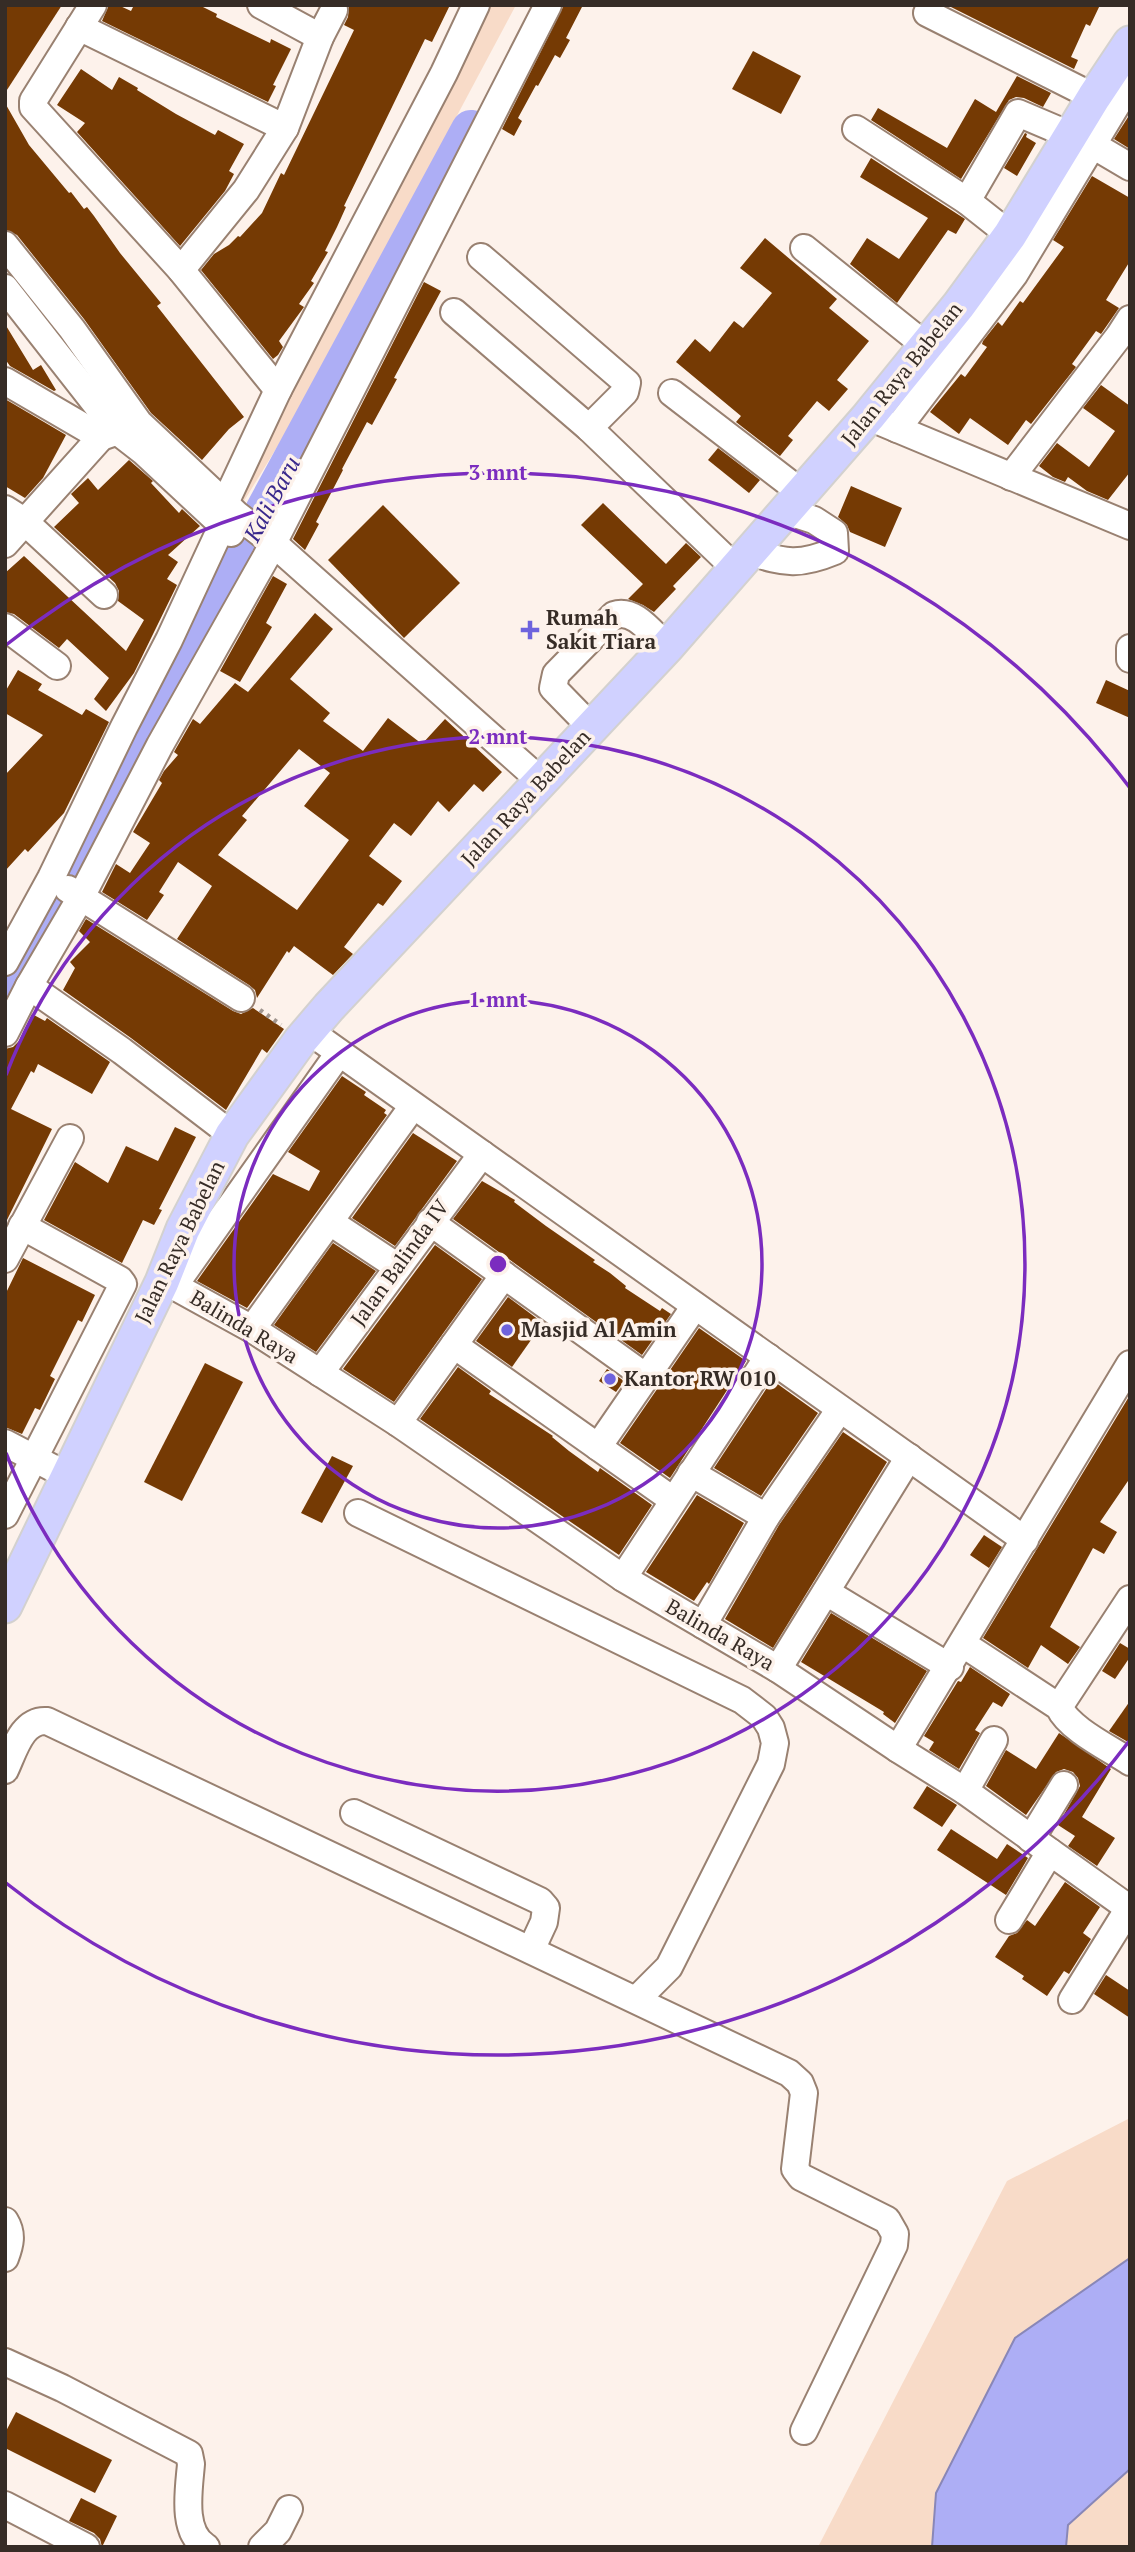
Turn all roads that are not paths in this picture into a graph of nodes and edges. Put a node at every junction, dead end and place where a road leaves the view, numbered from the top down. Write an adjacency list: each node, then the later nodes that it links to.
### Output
1 (261, 5): 7 (street)
2 (476, 5): 26 (street)
3 (548, 5): 37 (street)
4 (334, 10): 7 (street)
5 (927, 13): 10 (street)
6 (86, 16): 11 (street); 20 (street)
7 (320, 37): 11 (street)
8 (1130, 43): 10 (main road, Jalan Raya Babelan)
9 (1130, 83): 13 (street)
10 (1094, 97): 13 (main road, Jalan Raya Babelan)
11 (285, 128): 20 (street)
12 (856, 129): 15 (street)
13 (1081, 140): 14 (street); 15 (street); 16 (main road, Jalan Raya Babelan); 28 (street)
14 (1130, 167)
15 (967, 201): 16 (street)
16 (1010, 236): 24 (main road, Jalan Raya Babelan)
17 (5, 245): 30 (street)
18 (804, 248): 24 (street)
19 (481, 257): 29 (street)
20 (181, 270): 26 (street)
21 (5, 288): 30 (street)
22 (454, 312): 29 (street)
23 (1130, 319): 31 (street)
24 (926, 346): 28 (main road, Jalan Raya Babelan)
25 (5, 382): 30 (street)
26 (278, 390): 35 (street)
27 (672, 393): 32 (street)
28 (883, 423): 31 (street); 32 (main road, Jalan Raya Babelan)
29 (589, 428): 38 (street)
30 (119, 430): 33 (street); 35 (street); 35 (street)
31 (1011, 477): 34 (street)
32 (794, 502): 38 (main road, Jalan Raya Babelan); 38 (street)
33 (15, 515): 36 (street); 39 (street)
34 (1126, 517)
35 (228, 518): 37 (street); 45 (street)
36 (5, 544)
37 (265, 546): 47 (street); 48 (street)
38 (743, 560): 41 (main road, Jalan Raya Babelan)
39 (104, 595)
40 (5, 627): 44 (street)
41 (667, 647): 46 (main road, Jalan Raya Babelan); 46 (street)
42 (1130, 648): 43 (street)
43 (1130, 659)
44 (57, 666)
45 (126, 728): 47 (street); 49 (street)
46 (592, 728): 48 (main road, Jalan Raya Babelan)
47 (156, 743): 49 (street)
48 (539, 785): 54 (main road, Jalan Raya Babelan)
49 (65, 887): 50 (street); 51 (street); 52 (street)
50 (5, 962)
51 (29, 986): 53 (street); 57 (street)
52 (241, 998)
53 (5, 1033)
54 (305, 1037): 55 (street); 57 (main road, Jalan Raya Babelan)
55 (339, 1053): 56 (street); 66 (street)
56 (414, 1106): 59 (street); 60 (street)
57 (232, 1135): 66 (main road, Jalan Raya Babelan)
58 (70, 1138): 62 (street)
59 (482, 1154): 61 (street, Jalan Balinda IV); 67 (street)
60 (330, 1222): 64 (street); 68 (street)
61 (430, 1222): 64 (street, Jalan Balinda IV); 65 (street)
62 (22, 1226): 63 (street); 79 (street)
63 (5, 1259)
64 (398, 1266): 72 (street, Jalan Balinda IV)
65 (504, 1275): 69 (street); 73 (street)
66 (168, 1284): 68 (street, Balinda Raya); 81 (main road, Jalan Raya Babelan)
67 (695, 1306): 70 (street); 73 (street)
68 (253, 1329): 72 (street, Balinda Raya)
69 (454, 1345): 75 (street); 77 (street)
70 (768, 1357): 74 (street); 80 (street)
71 (1130, 1364): 86 (street)
72 (320, 1373): 75 (street, Balinda Raya)
73 (646, 1377): 77 (street)
74 (840, 1409): 78 (street); 85 (street)
75 (398, 1423): 87 (street, Balinda Raya)
76 (5, 1443): 79 (street)
77 (598, 1447): 82 (street)
78 (909, 1457): 86 (street); 88 (street)
79 (33, 1458): 81 (street); 84 (street)
80 (691, 1473): 82 (street); 85 (street)
81 (68, 1476): 89 (main road, Jalan Raya Babelan)
82 (673, 1500): 87 (street)
83 (358, 1513): 107 (street)
84 (5, 1515)
85 (766, 1517): 91 (street)
86 (1025, 1540): 92 (street)
87 (623, 1578): 91 (street, Balinda Raya)
88 (826, 1592): 93 (street); 94 (street)
89 (5, 1606)
90 (1127, 1610): 95 (street)
91 (702, 1625): 94 (street, Balinda Raya)
92 (963, 1644): 93 (street); 95 (street)
93 (950, 1667): 97 (street)
94 (778, 1669): 97 (street, Balinda Raya)
95 (1059, 1707): 98 (street)
96 (994, 1740): 101 (street)
97 (898, 1749): 101 (street, Balinda Raya)
98 (1130, 1762)
99 (5, 1770): 106 (street)
100 (1064, 1785): 103 (street)
101 (965, 1791): 103 (street, Balinda Raya)
102 (354, 1813): 106 (street)
103 (1040, 1845): 104 (street, Balinda Raya); 105 (street)
104 (1129, 1908): 108 (street)
105 (1009, 1920)
106 (531, 1950): 107 (street)
107 (636, 1999): 112 (street)
108 (1072, 2000)
109 (5, 2221): 110 (street)
110 (5, 2258)
111 (5, 2362): 116 (street)
112 (804, 2431)
113 (5, 2505): 115 (street)
114 (289, 2509): 117 (street)
115 (86, 2547)
116 (206, 2547)
117 (262, 2547)

